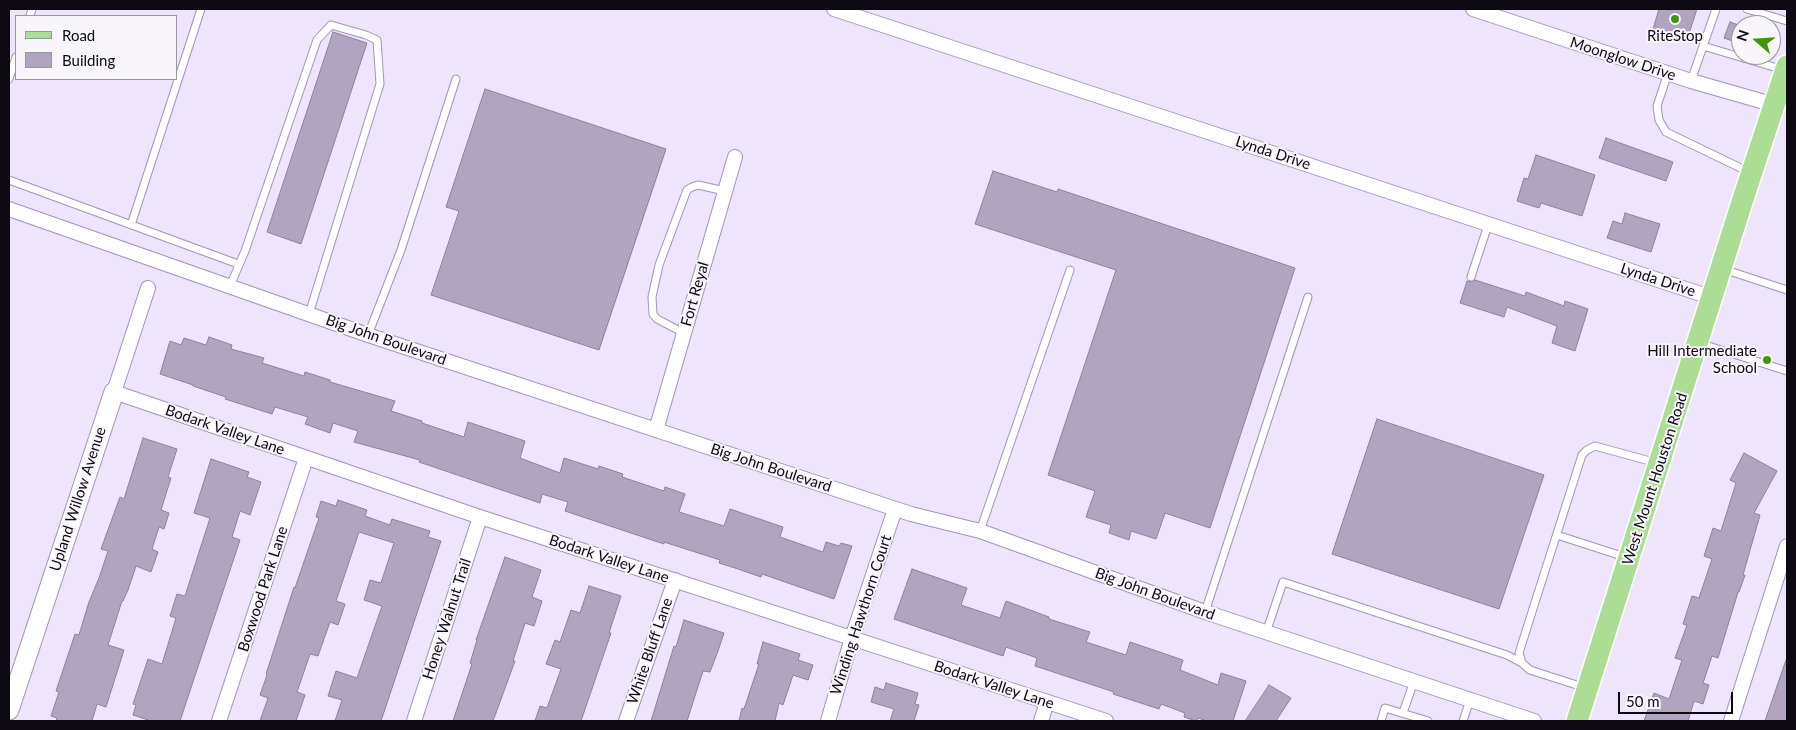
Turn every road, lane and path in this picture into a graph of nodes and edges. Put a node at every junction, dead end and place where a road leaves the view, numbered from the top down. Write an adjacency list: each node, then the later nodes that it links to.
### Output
1 (201, 9): 14 (lane)
2 (834, 9): 23 (street, Lynda Drive)
3 (1472, 9): 10 (street, Moonglow Drive)
4 (1716, 9): 7 (lane)
5 (1747, 9): 6 (lane)
6 (1787, 21)
7 (1703, 46): 9 (lane); 15 (lane)
8 (15, 60): 11 (lane)
9 (1786, 68): 16 (main road, West Mount Houston Road)
10 (1668, 73): 15 (street, Moonglow Drive); 18 (lane)
11 (9, 79)
12 (456, 79): 35 (lane)
13 (178, 80): 22 (lane)
14 (178, 80)
15 (1691, 81): 16 (street, Moonglow Drive)
16 (1775, 105): 18 (main road, West Mount Houston Road)
17 (735, 157): 20 (street, Fort Reyal)
18 (1752, 174): 25 (main road, West Mount Houston Road)
19 (9, 180): 22 (lane)
20 (725, 191): 34 (street, Fort Reyal); 34 (lane)
21 (9, 209): 28 (street, Big John Boulevard)
22 (131, 225): 24 (lane)
23 (1488, 225): 27 (lane); 32 (street, Lynda Drive)
24 (238, 264): 28 (lane); 33 (lane)
25 (1722, 269): 30 (lane); 32 (main road, West Mount Houston Road)
26 (1070, 270): 44 (lane)
27 (1470, 277)
28 (230, 286): 33 (street, Big John Boulevard)
29 (148, 288): 38 (street, Upland Willow Avenue)
30 (1787, 290)
31 (1308, 297): 49 (lane)
32 (1713, 298): 36 (main road, West Mount Houston Road)
33 (309, 314): 35 (street, Big John Boulevard)
34 (684, 333): 39 (street, Fort Reyal)
35 (368, 335): 39 (street, Big John Boulevard)
36 (1698, 343): 37 (lane); 41 (main road, West Mount Houston Road)
37 (1787, 371)
38 (114, 392): 40 (street, Bodark Valley Lane); 57 (street, Upland Willow Avenue)
39 (656, 430): 42 (street, Big John Boulevard)
40 (306, 458): 43 (street, Bodark Valley Lane); 59 (street, Boxwood Park Lane)
41 (1660, 464): 45 (lane); 47 (main road, West Mount Houston Road)
42 (895, 509): 44 (street, Big John Boulevard); 51 (street, Winding Hawthorn Court)
43 (480, 517): 48 (street, Bodark Valley Lane); 60 (street, Honey Walnut Trail)
44 (980, 531): 49 (street, Big John Boulevard)
45 (1557, 535): 47 (lane); 52 (lane)
46 (1787, 546): 70 (street)
47 (1629, 558): 54 (main road, West Mount Houston Road)
48 (675, 580): 51 (street, Bodark Valley Lane); 61 (street, White Bluff Lane)
49 (1205, 612): 50 (street, Big John Boulevard)
50 (1266, 633): 52 (lane); 53 (street, Big John Boulevard)
51 (852, 638): 56 (street, Bodark Valley Lane); 62 (street, Winding Hawthorn Court)
52 (1522, 663): 54 (lane)
53 (1414, 681): 55 (street, Big John Boulevard); 58 (lane)
54 (1587, 688): 69 (main road, West Mount Houston Road)
55 (1470, 700): 67 (lane); 68 (street, Big John Boulevard)
56 (1047, 702): 63 (street); 64 (street, Bodark Valley Lane)
57 (9, 710)
58 (1403, 714): 65 (lane); 66 (lane)
59 (219, 721)
60 (414, 721)
61 (626, 721)
62 (828, 721)
63 (1041, 721)
64 (1106, 721)
65 (1380, 721)
66 (1428, 721)
67 (1463, 721)
68 (1534, 721)
69 (1576, 721)
70 (1731, 721)

